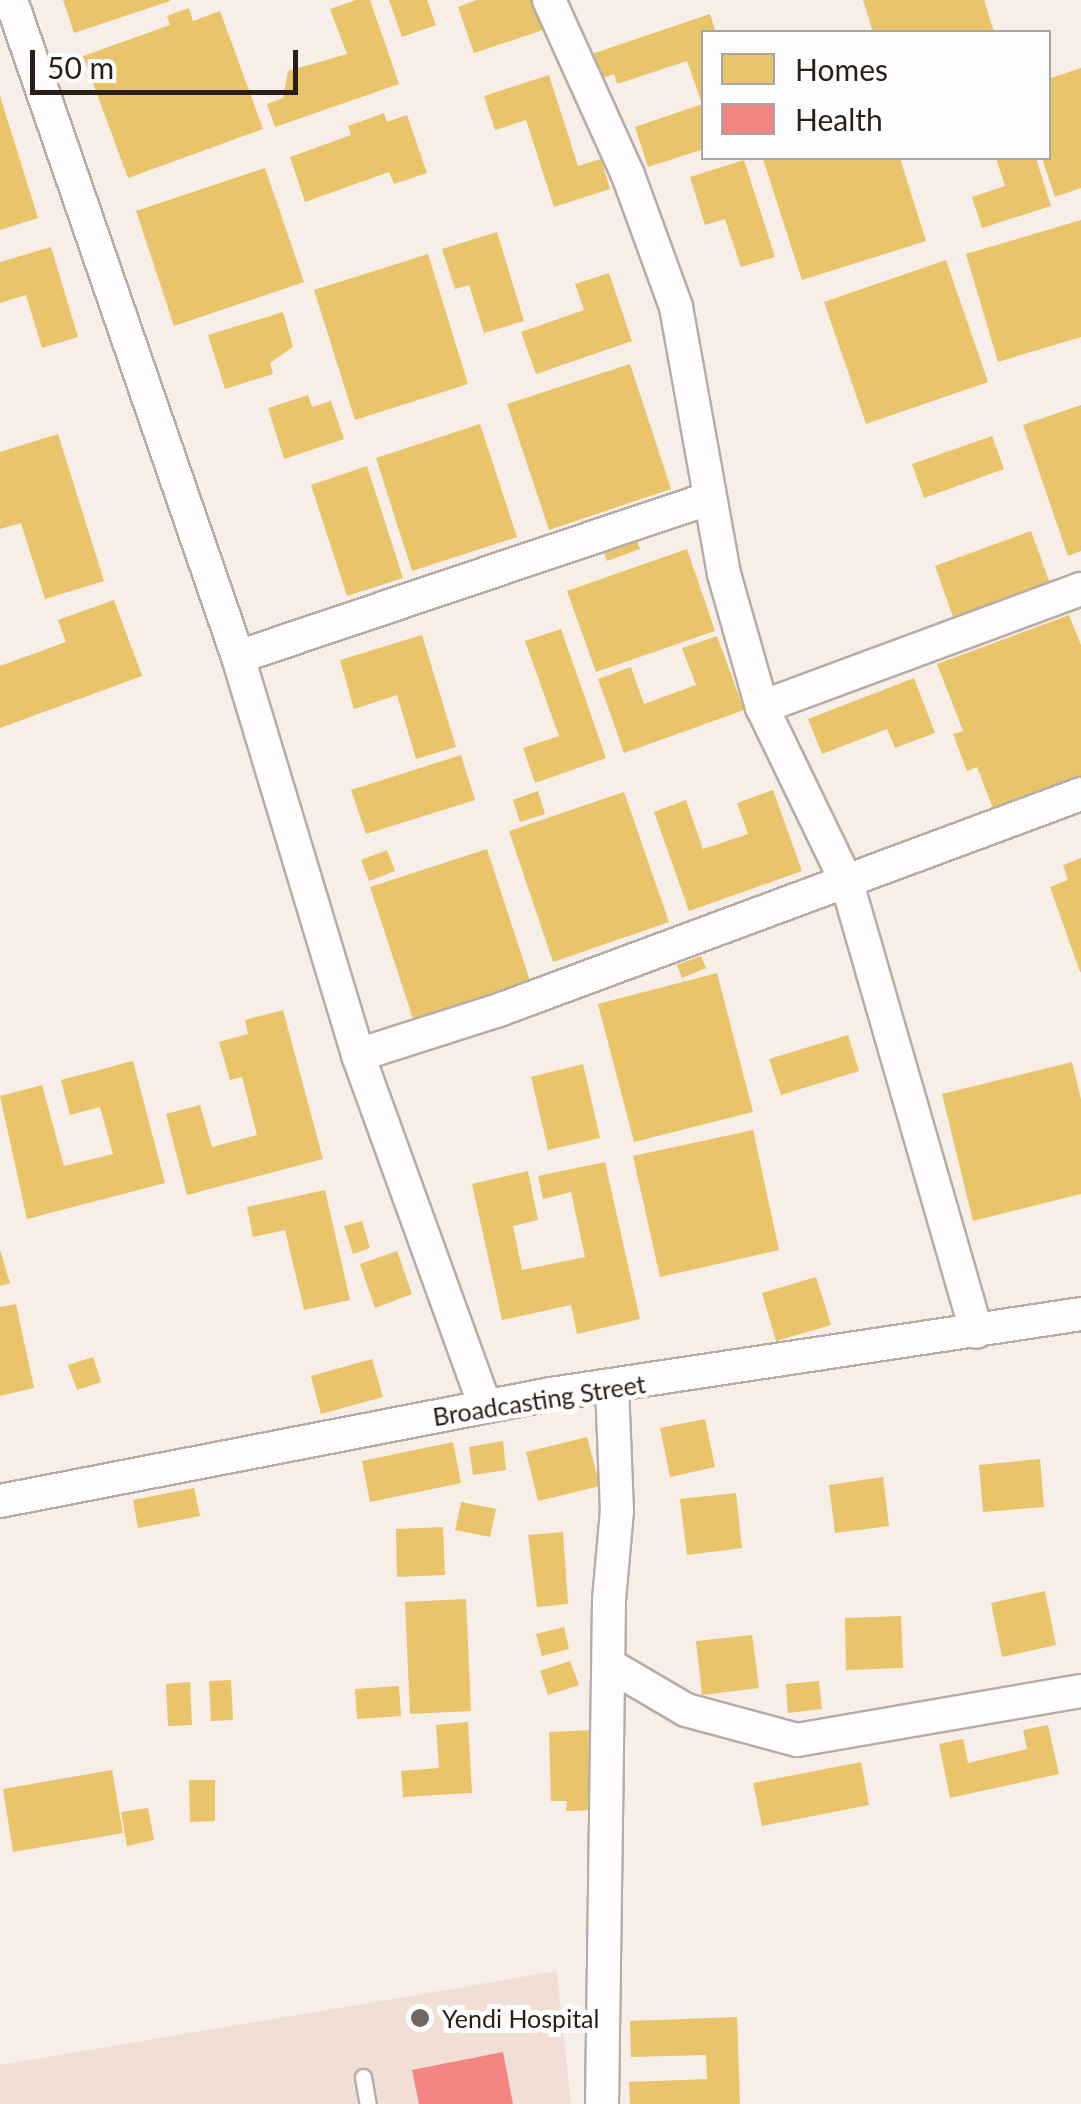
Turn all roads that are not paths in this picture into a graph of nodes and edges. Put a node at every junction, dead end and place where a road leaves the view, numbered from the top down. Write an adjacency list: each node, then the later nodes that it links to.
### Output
1 (12, 0): 5 (street)
2 (549, 0): 3 (street)
3 (710, 498): 5 (street); 6 (street)
4 (1081, 588): 6 (street)
5 (238, 657): 9 (street)
6 (762, 707): 8 (street)
7 (1081, 794): 8 (street)
8 (847, 883): 9 (street); 11 (street)
9 (358, 1055): 13 (street)
10 (1081, 1314): 11 (street, Broadcasting Street)
11 (977, 1332): 12 (street, Broadcasting Street)
12 (612, 1387): 13 (street, Broadcasting Street); 15 (street)
13 (485, 1406): 14 (street, Broadcasting Street)
14 (0, 1500)
15 (611, 1666): 16 (street); 19 (street)
16 (1081, 1691)
17 (363, 2078): 18 (lane)
18 (368, 2104)
19 (602, 2104)

